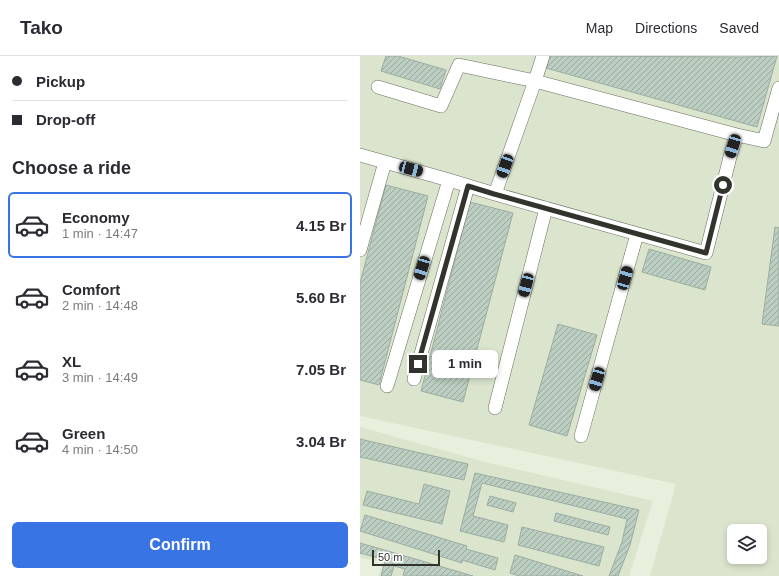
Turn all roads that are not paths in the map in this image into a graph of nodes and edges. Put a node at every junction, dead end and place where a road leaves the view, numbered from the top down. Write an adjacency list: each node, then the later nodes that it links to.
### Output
1 (543, 56): 2 (lane)
2 (535, 81): 3 (lane); 5 (lane); 10 (lane)
3 (378, 87)
4 (779, 88): 5 (lane)
5 (737, 135): 12 (lane)
6 (360, 156): 7 (lane)
7 (385, 162): 8 (lane); 13 (lane)
8 (450, 180): 9 (lane); 15 (lane)
9 (468, 186): 10 (lane); 14 (lane)
10 (494, 194): 11 (lane)
11 (546, 208): 12 (lane); 16 (lane)
12 (637, 234): 17 (lane)
13 (360, 250)
14 (414, 379)
15 (387, 386)
16 (494, 408)
17 (581, 436)

